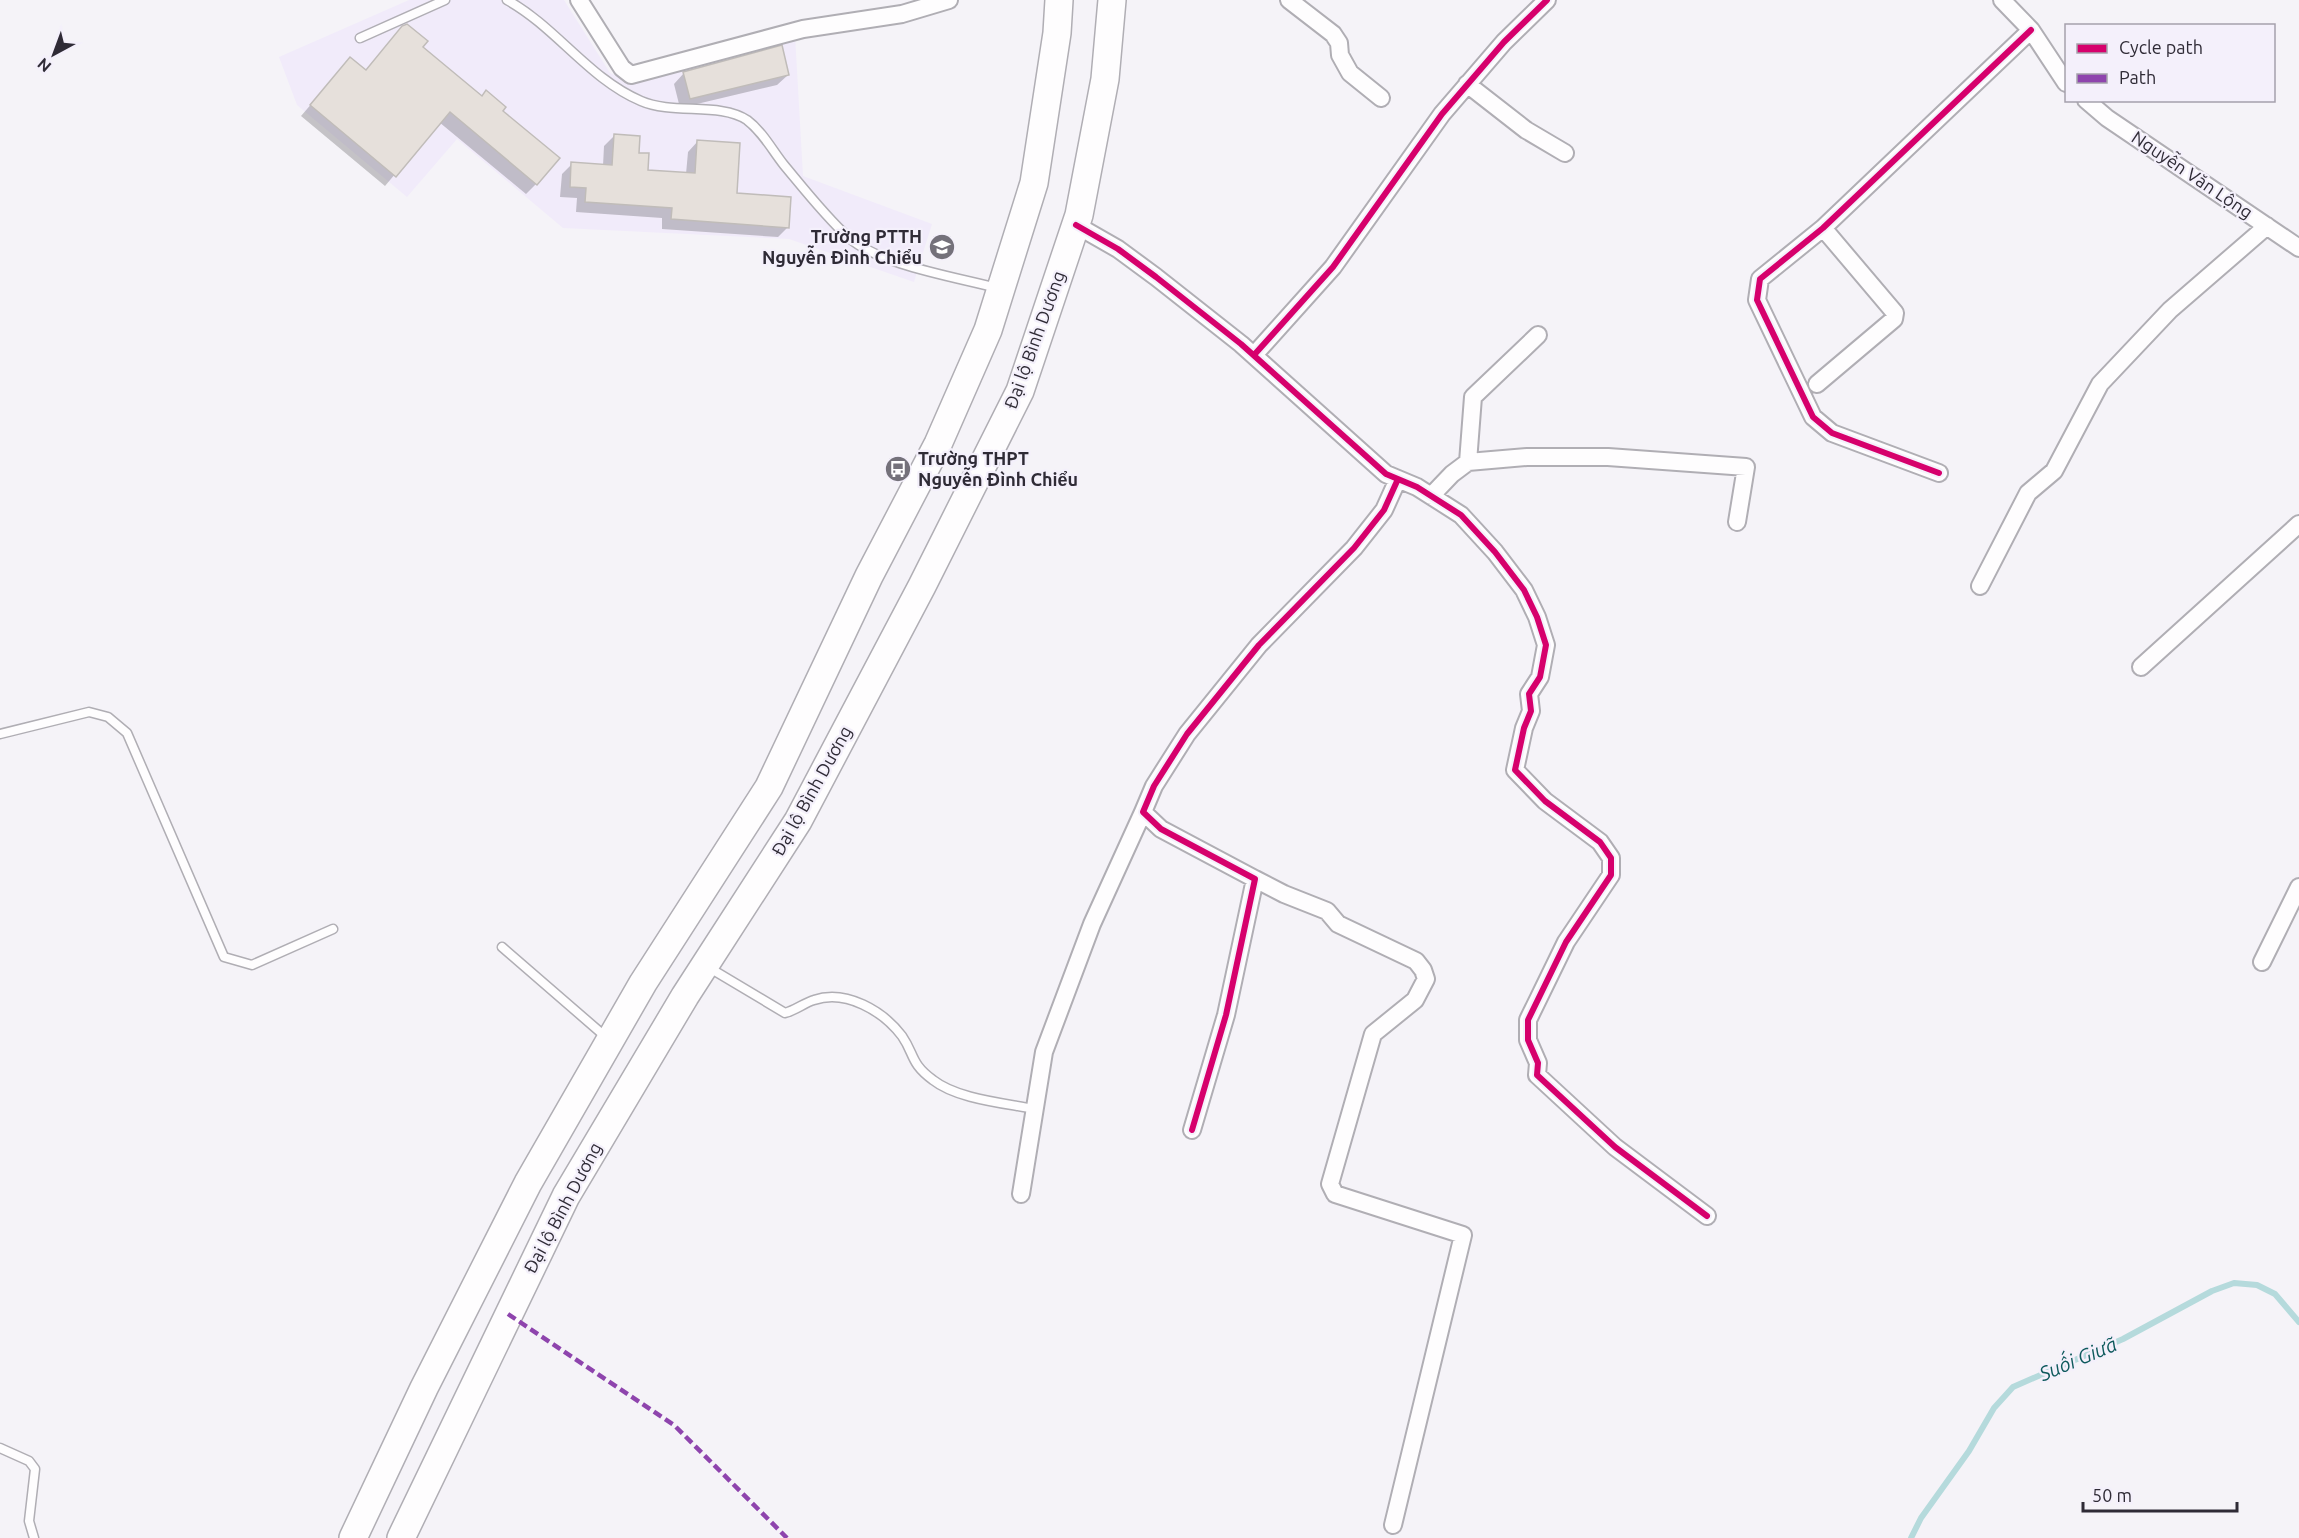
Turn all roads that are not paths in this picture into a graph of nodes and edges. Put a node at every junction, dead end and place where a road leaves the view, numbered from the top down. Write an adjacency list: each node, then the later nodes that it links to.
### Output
1 (445, 0): 11 (lane)
2 (507, 0): 21 (lane)
3 (579, 0): 4 (street)
4 (949, 0)
5 (1059, 0): 21 (highway)
6 (1112, 0): 17 (highway, Đại lộ Bình Dương)
7 (1289, 0): 14 (street)
8 (1547, 0): 13 (street)
9 (2002, 0): 10 (street)
10 (2031, 30): 12 (street); 19 (street)
11 (360, 39)
12 (2065, 80)
13 (1467, 84): 16 (street); 23 (street)
14 (1381, 98)
15 (2089, 102): 18 (street, Nguyễn Văn Lộng)
16 (1565, 153)
17 (1076, 225): 23 (street); 40 (highway, Đại lộ Bình Dương)
18 (2267, 226): 20 (street, Nguyễn Văn Lộng); 31 (street)
19 (1823, 228): 24 (street); 26 (street)
20 (2299, 248)
21 (1001, 289): 41 (highway)
22 (1538, 335): 25 (street)
23 (1254, 355): 27 (street)
24 (1817, 384)
25 (1468, 462): 28 (street); 29 (street)
26 (1939, 473)
27 (1398, 479): 28 (street); 34 (street)
28 (1431, 496): 45 (street)
29 (1737, 522)
30 (2299, 524): 32 (street)
31 (1980, 586)
32 (2141, 667)
33 (0, 734): 37 (lane)
34 (1143, 812): 35 (street); 42 (street)
35 (1255, 879): 43 (street); 47 (street)
36 (2299, 887): 39 (street)
37 (333, 929)
38 (502, 947): 41 (lane)
39 (2262, 962)
40 (705, 965): 42 (lane); 50 (highway, Đại lộ Bình Dương)
41 (610, 1040): 49 (highway)
42 (1034, 1108): 44 (street)
43 (1192, 1130)
44 (1021, 1194)
45 (1707, 1216)
46 (0, 1448): 48 (lane)
47 (1393, 1525)
48 (34, 1538)
49 (353, 1538)
50 (401, 1538)

